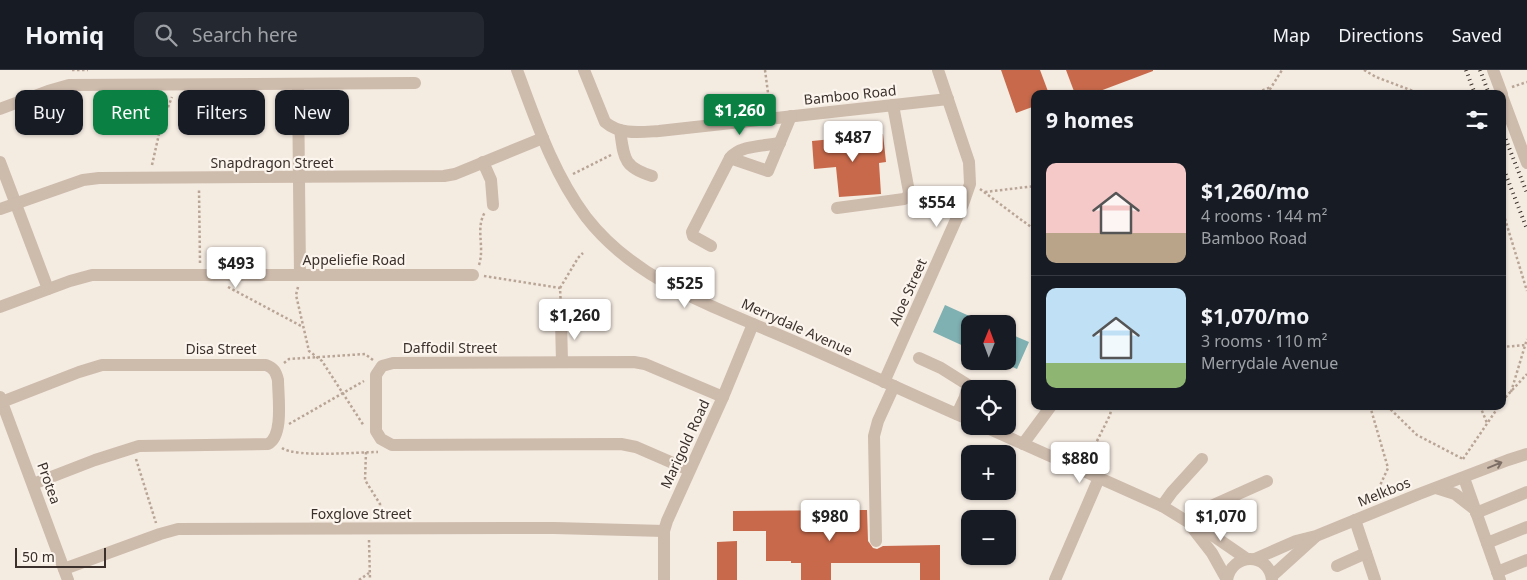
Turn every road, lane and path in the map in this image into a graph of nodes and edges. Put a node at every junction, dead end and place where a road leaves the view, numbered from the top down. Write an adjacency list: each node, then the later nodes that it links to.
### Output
1 (72, 70): 2 (path)
2 (88, 70)
3 (517, 70): 25 (street, Merrydale Avenue)
4 (584, 70): 24 (street)
5 (765, 70): 23 (path)
6 (938, 70): 18 (street, Aloe Street)
7 (1282, 70): 13 (path)
8 (1364, 70): 16 (path)
9 (1493, 70): 17 (street)
10 (415, 83): 12 (street)
11 (183, 84): 12 (street); 21 (street); 32 (path)
12 (298, 85): 35 (street)
13 (1272, 86): 14 (path); 15 (path)
14 (1262, 90)
15 (1270, 90)
16 (1413, 90)
17 (1500, 90)
18 (948, 99): 19 (street, Bamboo Road); 36 (street, Aloe Street)
19 (893, 105): 22 (street, Bamboo Road); 42 (street)
20 (1506, 106): 31 (street)
21 (0, 109)
22 (792, 116): 23 (street, Bamboo Road); 26 (street)
23 (771, 119): 24 (street, Bamboo Road)
24 (620, 130): 34 (street)
25 (543, 138): 30 (street, Snapdragon Street); 57 (street, Merrydale Avenue)
26 (780, 143): 28 (street); 28 (street)
27 (619, 150): 33 (path)
28 (730, 158): 46 (street)
29 (0, 162): 40 (street)
30 (483, 162): 35 (street, Snapdragon Street); 41 (street)
31 (1527, 164)
32 (161, 165)
33 (572, 174)
34 (652, 176)
35 (300, 178): 40 (street, Snapdragon Street); 50 (street)
36 (970, 184): 39 (path); 69 (street, Aloe Street)
37 (1031, 186): 39 (path)
38 (208, 189): 48 (path)
39 (985, 192): 45 (path)
40 (15, 204): 43 (street, Snapdragon Street); 52 (street)
41 (492, 205): 51 (path)
42 (837, 208)
43 (0, 209)
44 (1506, 222): 54 (path)
45 (1031, 227)
46 (711, 246)
47 (583, 253): 53 (path)
48 (200, 269)
49 (226, 275): 50 (street, Appeliefie Road); 52 (street, Appeliefie Road); 58 (path)
50 (300, 275): 51 (street, Appeliefie Road); 58 (path)
51 (473, 275): 53 (path)
52 (48, 288): 55 (street, Appeliefie Road)
53 (560, 288): 56 (path)
54 (1527, 291)
55 (0, 307)
56 (561, 320): 64 (street)
57 (753, 324): 69 (street, Merrydale Avenue); 72 (street, Marigold Road)
58 (302, 326): 62 (path)
59 (1527, 339): 60 (path)
60 (1526, 345): 61 (path); 70 (path)
61 (1506, 347)
62 (316, 357): 65 (path); 66 (path); 71 (path)
63 (919, 358): 81 (street)
64 (562, 362): 65 (street, Daffodil Street); 72 (street, Daffodil Street)
65 (382, 366): 68 (street)
66 (274, 369): 74 (street, Disa Street); 84 (street)
67 (1527, 374): 70 (path)
68 (375, 382): 71 (path); 85 (street)
69 (889, 384): 81 (street, Merrydale Avenue); 112 (street, Aloe Street)
70 (1511, 392): 73 (path)
71 (343, 393): 84 (path); 85 (path)
72 (723, 397): 95 (street, Marigold Road)
73 (1506, 397)
74 (1, 400): 99 (street, Protea)
75 (1048, 410): 88 (street)
76 (1111, 410): 94 (path)
77 (1371, 410): 103 (path)
78 (1391, 410): 83 (path)
79 (1482, 410): 83 (path)
80 (1496, 410): 83 (path)
81 (956, 414): 82 (street, Merrydale Avenue)
82 (961, 416)
83 (1487, 423)
84 (278, 426): 87 (street)
85 (376, 431): 89 (street)
86 (1003, 435): 88 (street)
87 (272, 442): 90 (street); 91 (path)
88 (1023, 444): 96 (street)
89 (392, 445): 91 (path); 95 (street)
90 (132, 448): 99 (street); 110 (path)
91 (366, 452): 108 (path)
92 (1527, 454): 97 (street, Melkbos, one-way to 92)
93 (1202, 459): 102 (street)
94 (1087, 461)
95 (689, 470): 109 (street, Marigold Road)
96 (1100, 478): 102 (street); 125 (street)
97 (1464, 478): 100 (street, Melkbos); 104 (street)
98 (1267, 481): 106 (street)
99 (33, 484): 119 (street, Protea)
100 (1436, 488): 103 (street, Melkbos); 104 (street)
101 (1527, 492): 104 (street)
102 (1162, 506): 106 (street)
103 (1387, 507): 105 (street, Melkbos)
104 (1476, 511): 113 (street)
105 (1354, 520): 111 (street, Melkbos); 114 (street)
106 (1192, 523): 115 (street); 126 (street)
107 (1527, 527): 113 (street)
108 (375, 528): 109 (street, Foxglove Street); 110 (street, Foxglove Street); 118 (path)
109 (664, 531): 124 (street, Marigold Road)
110 (160, 534): 119 (street, Foxglove Street)
111 (1316, 536): 115 (street, Melkbos); 121 (street, Melkbos)
112 (876, 541)
113 (1487, 543): 120 (street)
114 (1366, 553): 117 (street); 127 (street)
115 (1251, 559): 121 (street); 126 (street, Melkbos)
116 (1527, 560): 120 (street)
117 (1337, 566)
118 (369, 574): 122 (path); 123 (path)
119 (66, 575)
120 (1499, 576)
121 (1272, 578)
122 (359, 580)
123 (370, 580)
124 (664, 580)
125 (1055, 580)
126 (1227, 580)
127 (1375, 580)

